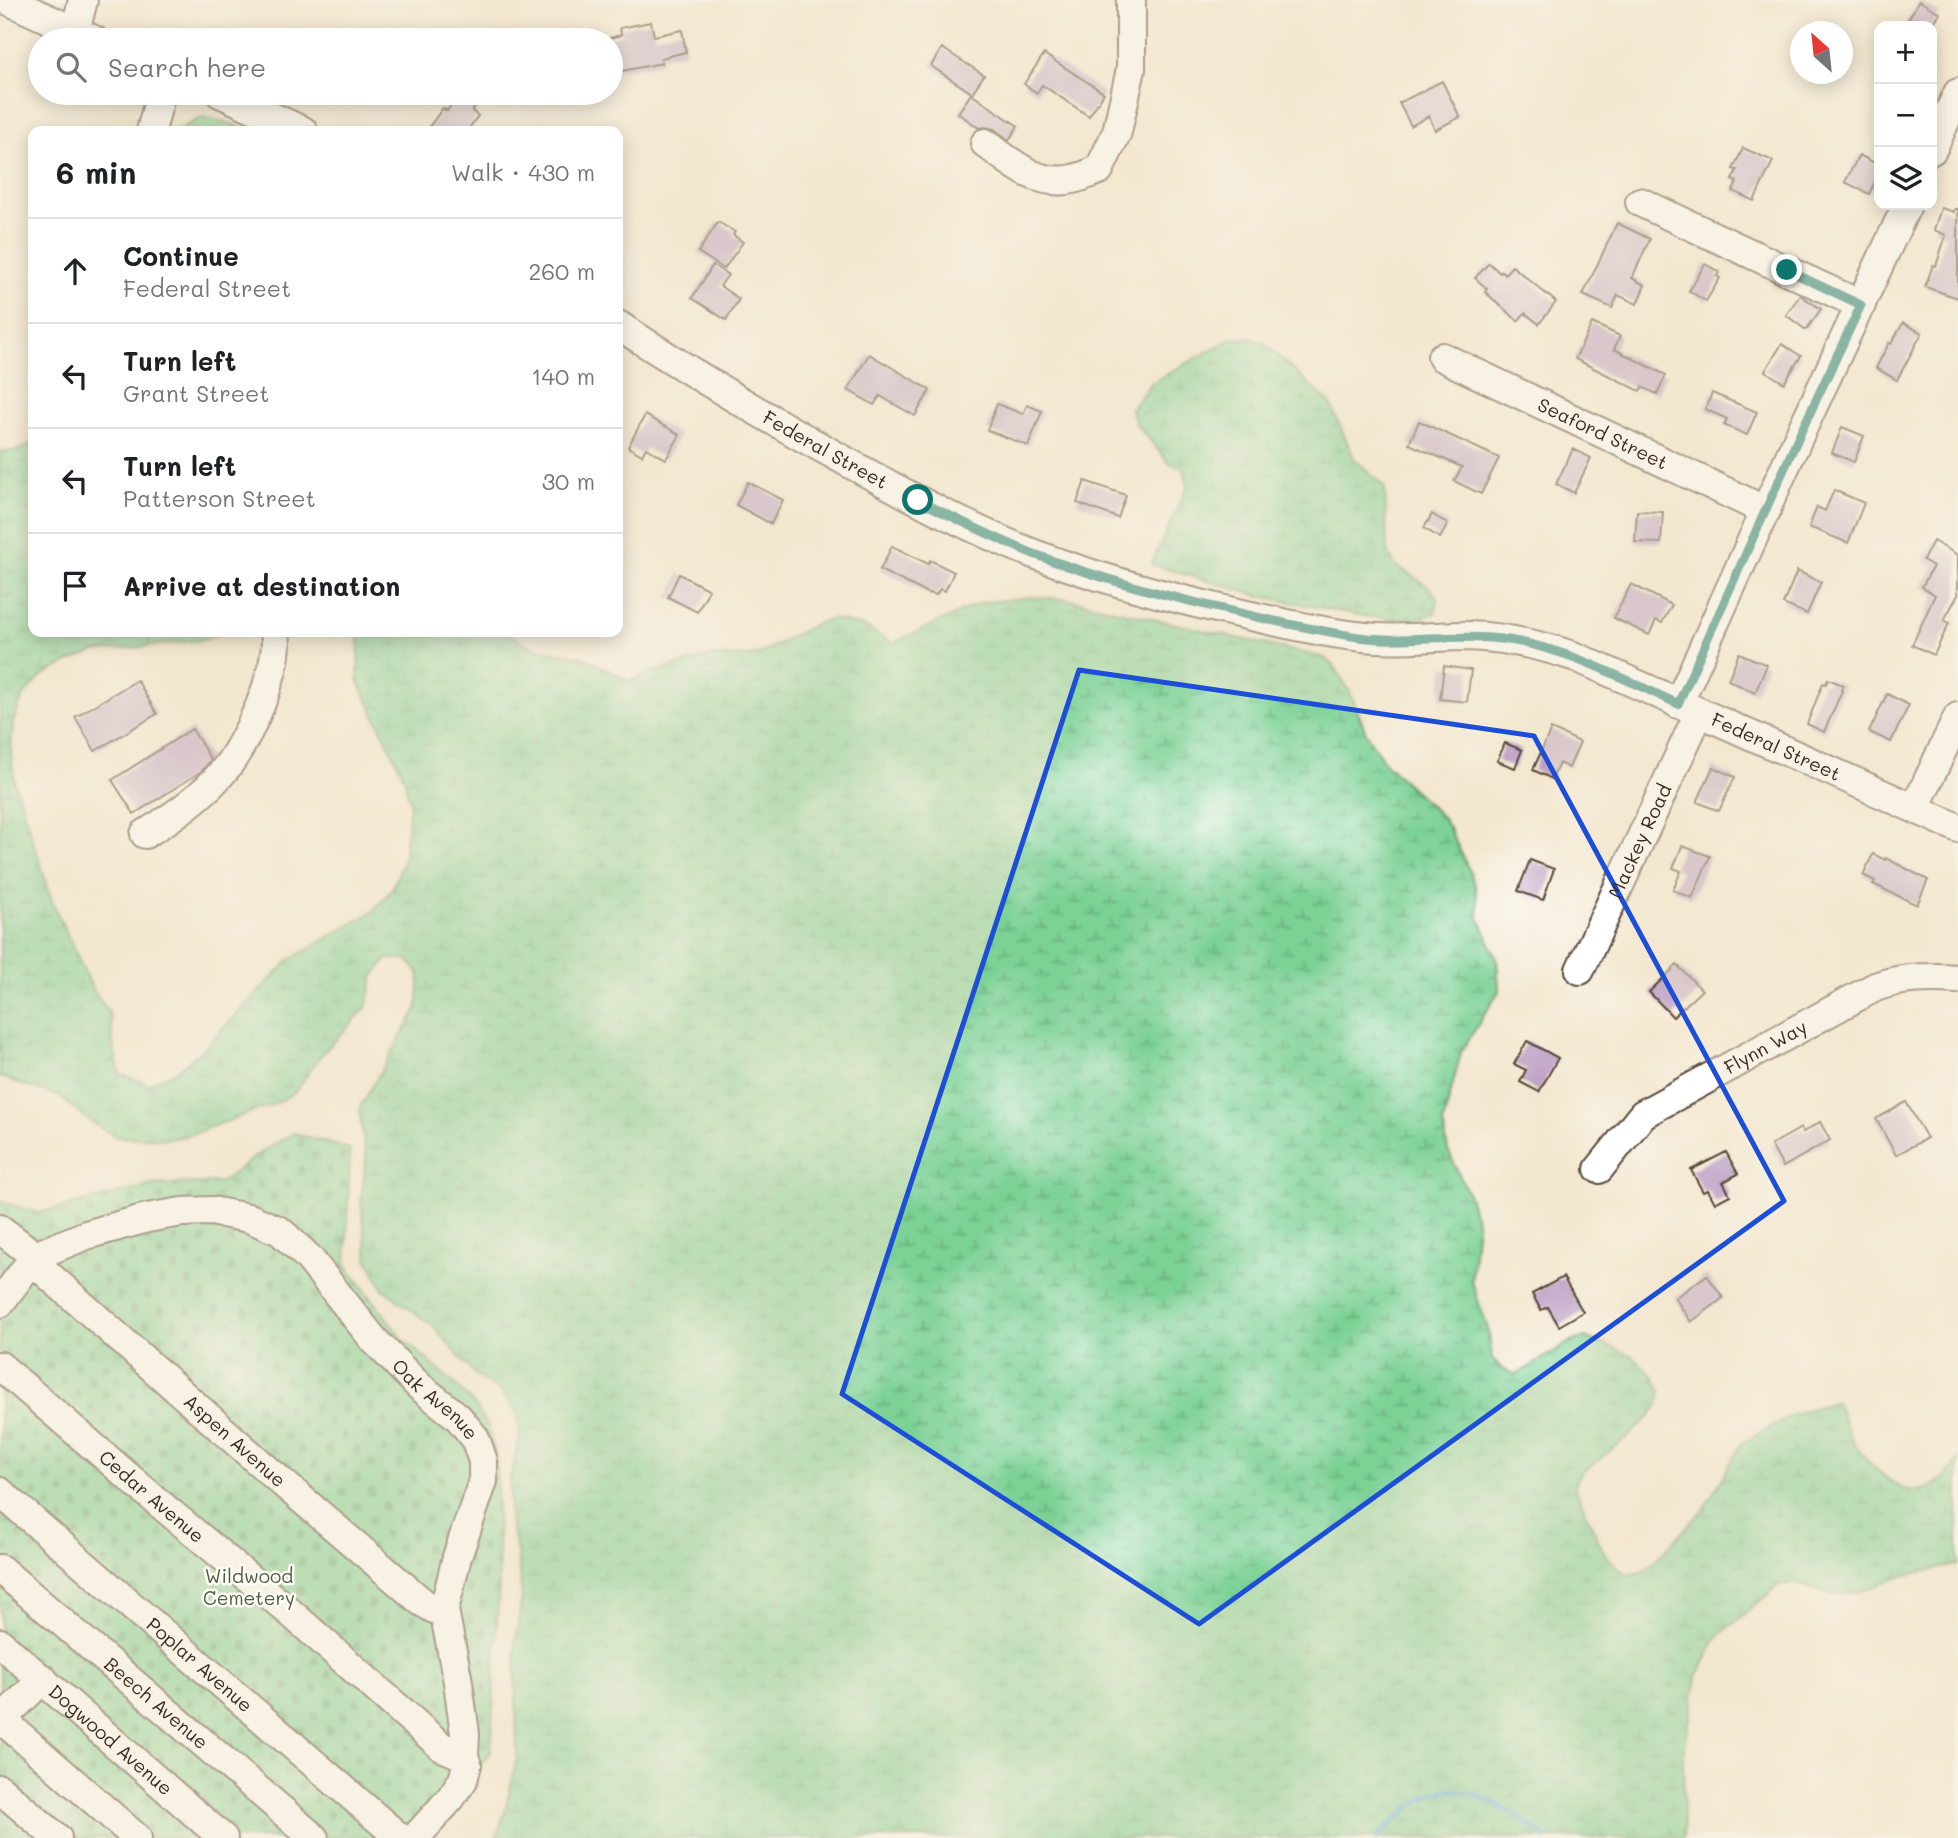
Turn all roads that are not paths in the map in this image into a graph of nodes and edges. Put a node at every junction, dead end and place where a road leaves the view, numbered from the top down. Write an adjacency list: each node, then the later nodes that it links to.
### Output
1 (7, 0): 4 (street)
2 (83, 0): 5 (street)
3 (1131, 0): 11 (street)
4 (68, 28)
5 (85, 28)
6 (1958, 93): 12 (street)
7 (158, 105): 9 (street)
8 (246, 105): 10 (street)
9 (152, 126)
10 (292, 126)
11 (985, 143)
12 (1933, 147)
13 (1640, 202): 15 (street)
14 (1905, 210): 15 (street, Mackey Road)
15 (1861, 305): 18 (street, Mackey Road)
16 (623, 327): 20 (street, Federal Street)
17 (1442, 357): 18 (street, Seaford Street)
18 (1766, 511): 20 (street, Mackey Road)
19 (276, 637): 24 (street)
20 (1689, 709): 22 (street, Federal Street); 25 (street, Mackey Road)
21 (1958, 717): 22 (street)
22 (1915, 808): 23 (street, Federal Street)
23 (1958, 828)
24 (145, 834)
25 (1580, 970)
26 (1958, 979): 27 (street, Flynn Way)
27 (1599, 1169)
28 (0, 1229): 29 (street, Aspen Avenue)
29 (35, 1256): 30 (street); 34 (street, Aspen Avenue); 34 (street, Oak Avenue)
30 (0, 1303)
31 (0, 1366): 38 (street, Cedar Avenue)
32 (0, 1492): 44 (street, Poplar Avenue)
33 (0, 1569): 43 (street, Beech Avenue)
34 (444, 1610): 38 (street, Oak Avenue)
35 (0, 1643): 36 (street, Dogwood Avenue)
36 (43, 1679): 37 (street); 42 (street, Dogwood Avenue)
37 (1, 1720): 41 (street)
38 (464, 1756): 45 (street, Oak Avenue)
39 (0, 1788): 40 (street)
40 (57, 1838)
41 (137, 1838)
42 (223, 1838)
43 (314, 1838)
44 (400, 1838)
45 (415, 1838)

